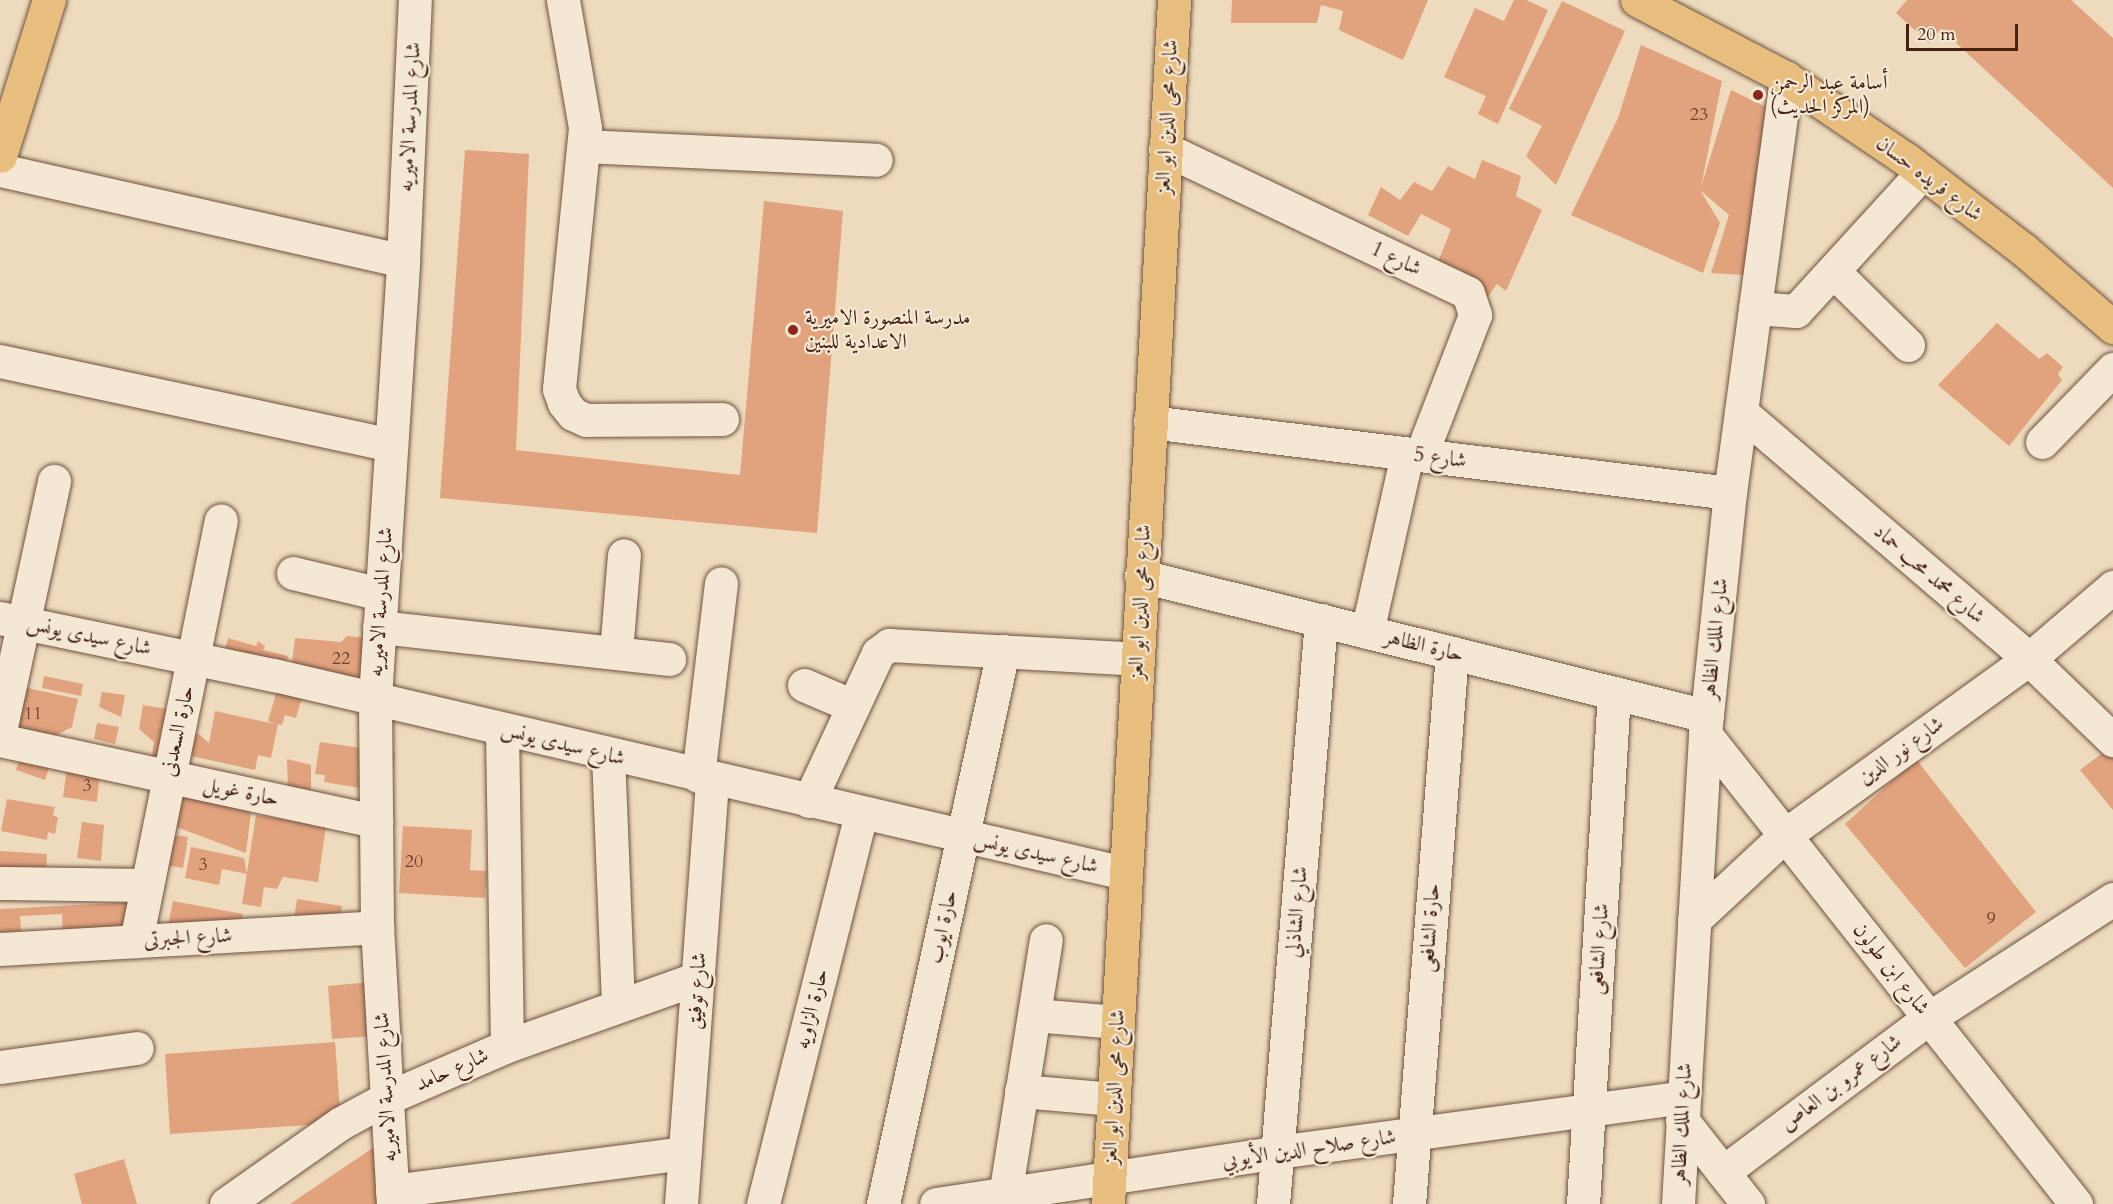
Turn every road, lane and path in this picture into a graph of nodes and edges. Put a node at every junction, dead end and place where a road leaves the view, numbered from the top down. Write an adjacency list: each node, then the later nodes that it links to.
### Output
1 (49, 0): 9 (main road)
2 (416, 0): 13 (street, شارع المدرسة الاميريه)
3 (563, 0): 7 (street)
4 (1174, 0): 8 (main road, شارع محى الدين ابو العز)
5 (1637, 0): 6 (main road, شارع فريده حسان)
6 (1786, 78): 12 (main road, شارع فريده حسان); 15 (street, شارع الملك الظاهر)
7 (584, 146): 10 (street); 21 (street)
8 (1165, 149): 22 (main road, شارع محى الدين ابو العز); 25 (street, شارع 1)
9 (0, 156)
10 (876, 160)
11 (0, 170): 13 (street)
12 (1923, 172): 14 (street); 16 (main road, شارع فريده حسان)
13 (404, 261): 24 (street, شارع المدرسة الاميريه)
14 (1834, 272): 15 (street); 17 (street)
15 (1755, 308): 20 (street, شارع الملك الظاهر)
16 (2113, 327)
17 (1908, 345)
18 (0, 361): 24 (street)
19 (2113, 369): 23 (street)
20 (1741, 412): 27 (street, شارع الملك الظاهر); 45 (street, شارع محمد محب حماد)
21 (722, 419)
22 (1150, 422): 25 (street, شارع 5); 31 (main road, شارع محى الدين ابو العز)
23 (2042, 442)
24 (391, 445): 34 (street, شارع المدرسة الاميريه)
25 (1414, 454): 27 (street, شارع 5); 38 (street, شارع 1)
26 (54, 481): 35 (street)
27 (1730, 493): 50 (street, شارع الملك الظاهر)
28 (221, 520): 42 (street, حارة السعدنى)
29 (624, 555): 40 (street)
30 (293, 573): 34 (street)
31 (1141, 576): 36 (street, حارة الظاهر); 43 (main road, شارع محى الدين ابو العز)
32 (721, 583): 57 (street, شارع توفيق)
33 (2113, 587): 45 (street, شارع نور الدين)
34 (381, 594): 37 (street, شارع المدرسة الاميريه)
35 (12, 620): 42 (street, شارع سيدى يونس); 52 (street)
36 (1321, 620): 38 (street, حارة الظاهر); 86 (street, شارع الشاذلي)
37 (379, 627): 40 (street); 48 (street, شارع المدرسة الاميريه)
38 (1366, 632): 41 (street, حارة الظاهر)
39 (1003, 651): 43 (street); 49 (street); 62 (street, حارة ايوب)
40 (616, 652): 44 (street)
41 (1452, 653): 47 (street, حارة الظاهر); 85 (street, حارة الشافعى)
42 (193, 658): 48 (street, شارع سيدى يونس); 56 (street, حارة السعدنى)
43 (1137, 658): 63 (main road, شارع محى الدين ابو العز)
44 (669, 659)
45 (2029, 660): 54 (street, شارع محمد محب حماد); 61 (street, شارع نور الدين)
46 (804, 685): 49 (street)
47 (1614, 693): 50 (street, حارة الظاهر); 84 (street, شارع الشافعى)
48 (375, 698): 51 (street, شارع سيدى يونس); 60 (street, شارع المدرسة الاميريه)
49 (853, 706): 58 (street)
50 (1706, 725): 61 (street, شارع ابن طولون); 67 (street, شارع الملك الظاهر)
51 (502, 729): 55 (street, شارع سيدى يونس); 77 (street)
52 (0, 731)
53 (0, 740): 56 (street, حارة غويل)
54 (2113, 741)
55 (608, 755): 57 (street, شارع سيدى يونس); 73 (street)
56 (169, 777): 60 (street, حارة غويل); 65 (street, حارة السعدنى)
57 (705, 777): 58 (street, شارع سيدى يونس); 72 (street, شارع توفيق)
58 (809, 801): 59 (street, شارع سيدى يونس)
59 (861, 813): 62 (street, شارع سيدى يونس); 94 (street, حارة الزاويه)
60 (376, 821): 68 (street, شارع المدرسة الاميريه)
61 (1785, 835): 67 (street, شارع نور الدين); 75 (street, شارع ابن طولون)
62 (963, 836): 63 (street, شارع سيدى يونس); 95 (street, حارة ايوب)
63 (1124, 873): 76 (main road, شارع محى الدين ابو العز)
64 (0, 883): 65 (street)
65 (147, 885): 70 (street, حارة السعدنى)
66 (2113, 899): 75 (street, شارع عمرو بن العاص)
67 (1694, 920): 83 (street, شارع الملك الظاهر)
68 (377, 927): 70 (street, شارع الجبرتى); 81 (street, شارع المدرسة الاميريه)
69 (1046, 940): 74 (street)
70 (136, 941): 71 (street, شارع الجبرتى)
71 (0, 949)
72 (698, 978): 73 (street, شارع حامد); 87 (street, شارع توفيق)
73 (618, 1005): 77 (street, شارع حامد)
74 (1034, 1015): 76 (street); 80 (street)
75 (1929, 1018): 88 (street, شارع عمرو بن العاص); 102 (street, شارع ابن طولون)
76 (1117, 1022): 82 (main road, شارع محى الدين ابو العز)
77 (507, 1046): 81 (street, شارع حامد)
78 (137, 1048): 79 (street)
79 (0, 1067)
80 (1021, 1091): 82 (street); 90 (street)
81 (387, 1098): 91 (street, شارع المدرسة الاميريه); 92 (street, شارع حامد)
82 (1114, 1099): 89 (main road, شارع محى الدين ابو العز)
83 (1683, 1109): 84 (street, شارع صلاح الدين الأيوبي); 88 (street); 100 (street, شارع الملك الظاهر)
84 (1588, 1110): 85 (street, شارع صلاح الدين الأيوبي); 99 (street, شارع الشافعى)
85 (1414, 1134): 86 (street, شارع صلاح الدين الأيوبي); 98 (street, حارة الشافعى)
86 (1278, 1152): 89 (street, شارع صلاح الدين الأيوبي); 97 (street, شارع الشاذلي)
87 (685, 1153): 91 (street); 93 (street, شارع توفيق)
88 (1723, 1172): 101 (street)
89 (1109, 1192): 90 (street, شارع صلاح الدين الأيوبي)
90 (1005, 1195): 96 (street, شارع صلاح الدين الأيوبي)
91 (393, 1197)
92 (226, 1204)
93 (681, 1204)
94 (763, 1204)
95 (883, 1204)
96 (936, 1204)
97 (1274, 1204)
98 (1409, 1204)
99 (1582, 1204)
100 (1678, 1204)
101 (1748, 1204)
102 (2076, 1204)

